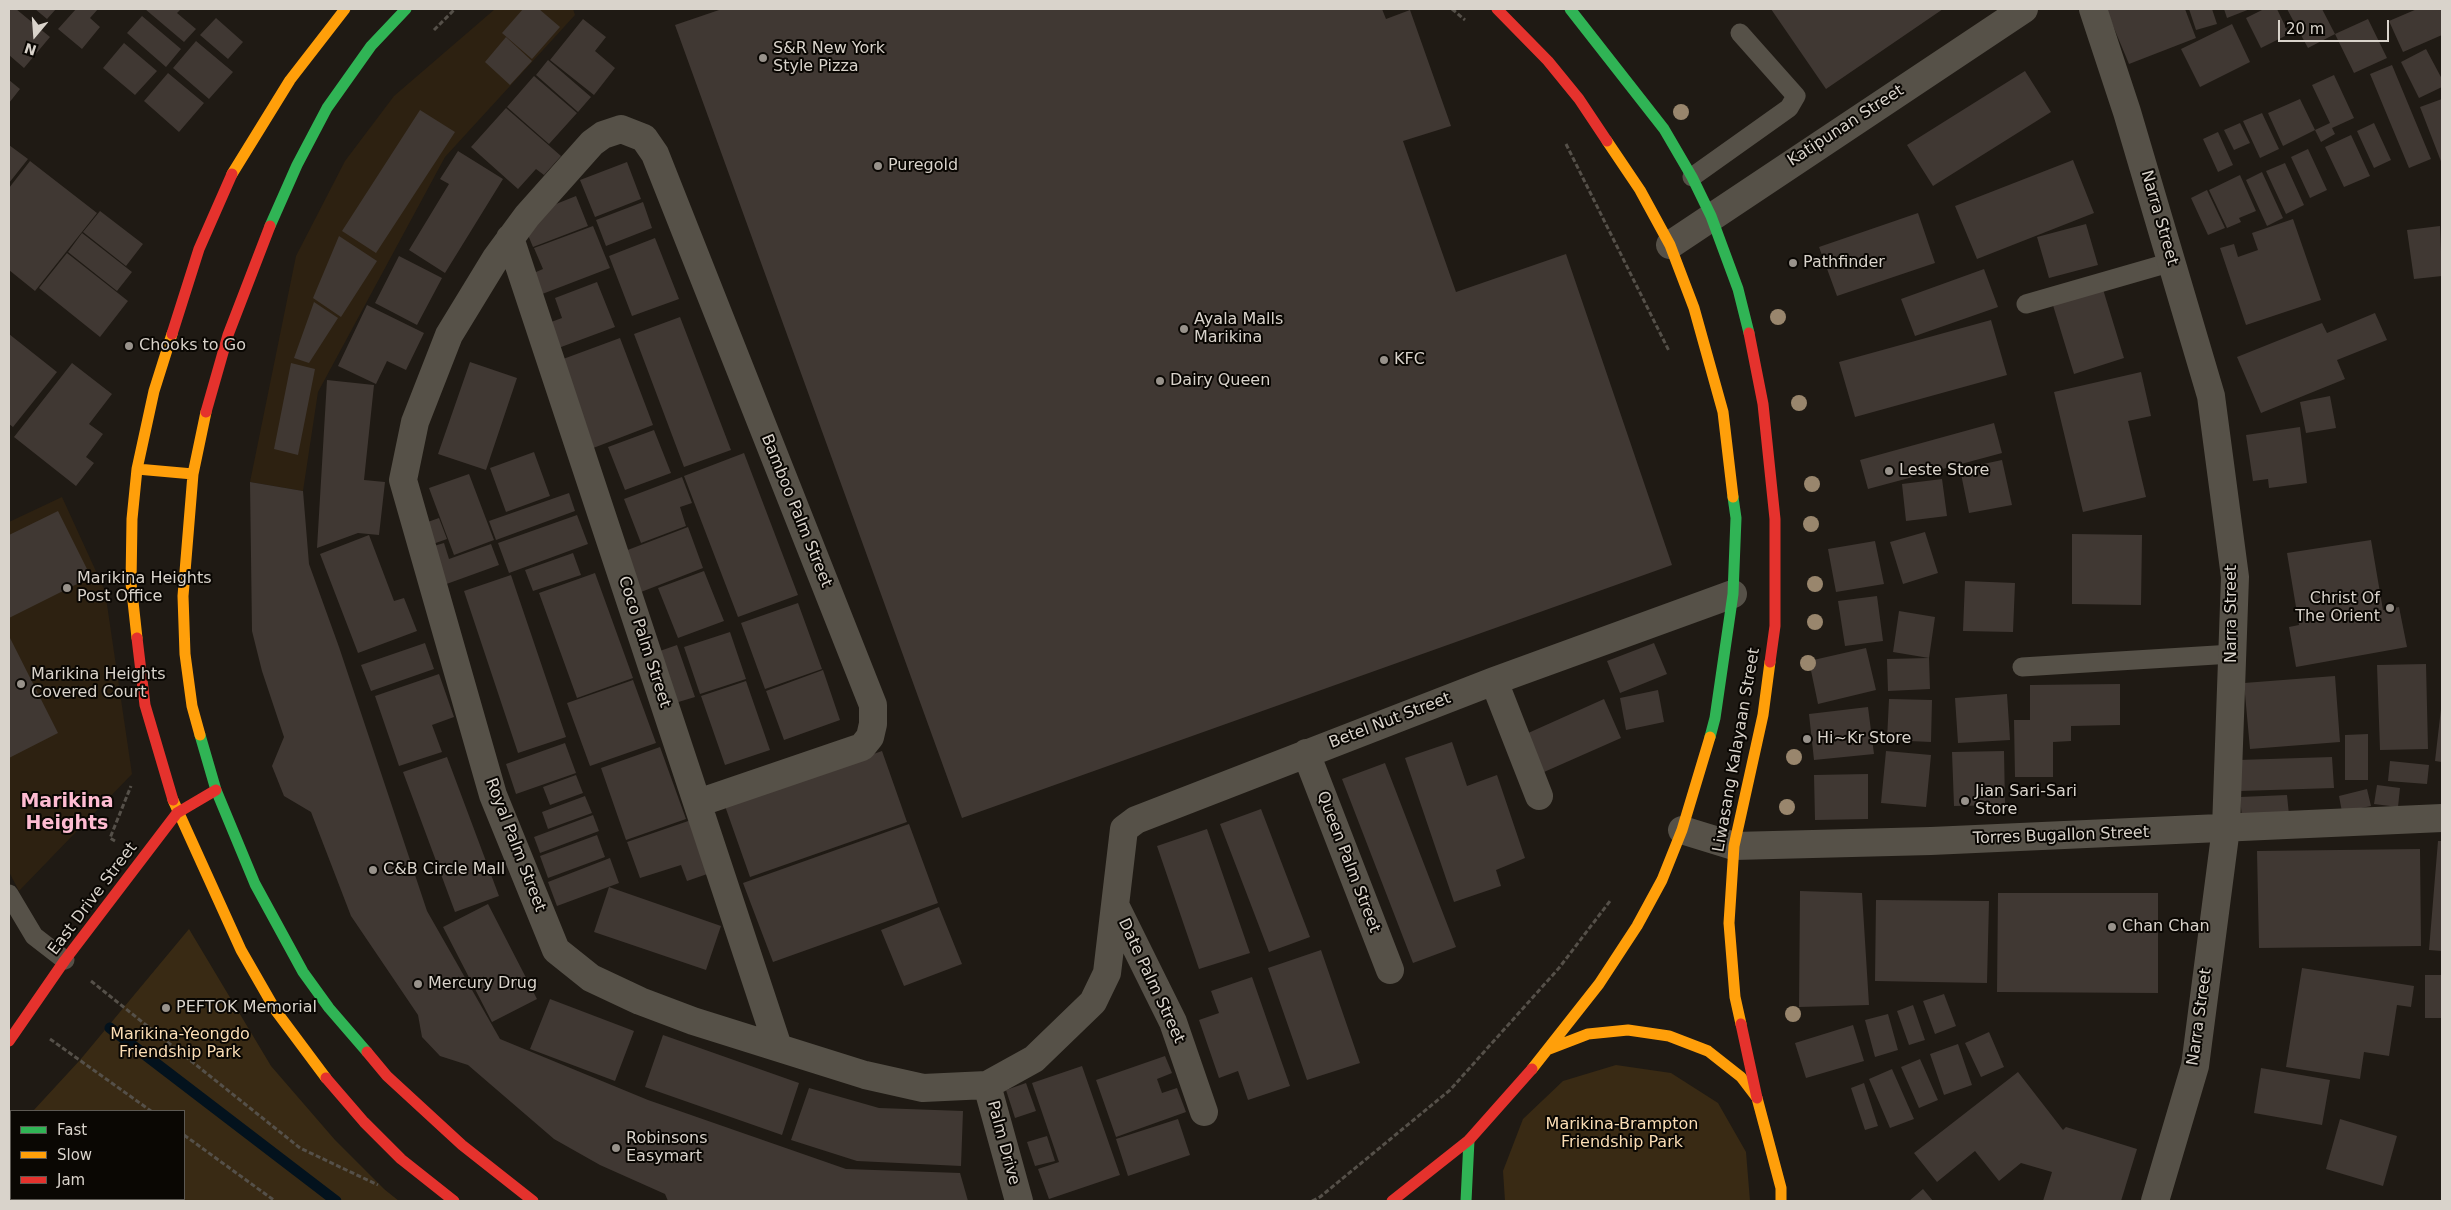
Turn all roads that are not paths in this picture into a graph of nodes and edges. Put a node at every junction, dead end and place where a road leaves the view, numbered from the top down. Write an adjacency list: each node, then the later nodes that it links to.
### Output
1 (345, 9): 15 (street)
2 (406, 9): 16 (street)
3 (1497, 9): 12 (street, Liwasang Kalayaan Street)
4 (1570, 9): 9 (street, Liwasang Kalayaan Street)
5 (2024, 9): 10 (street, Katipunan Street)
6 (2092, 9): 13 (street, Narra Street)
7 (1740, 33): 9 (lane)
8 (621, 129): 11 (street, Royal Palm Street); 24 (street, Bamboo Palm Street)
9 (1692, 177): 10 (street, Liwasang Kalayaan Street)
10 (1711, 216): 12 (street, Katipunan Street); 29 (street, Liwasang Kalayaan Street)
11 (510, 238): 24 (street, Coco Palm Street); 35 (street, Royal Palm Street)
12 (1670, 245): 17 (street, Liwasang Kalayaan Street)
13 (2172, 262): 14 (lane); 18 (street, Narra Street)
14 (2026, 304)
15 (138, 469): 16 (street); 25 (street)
16 (193, 474): 22 (street)
17 (1733, 594): 20 (street, Betel Nut Street); 28 (street, Liwasang Kalayaan Street)
18 (2232, 654): 19 (lane); 27 (street, Narra Street)
19 (2022, 667)
20 (1494, 681): 21 (street, Betel Nut Street); 23 (street)
21 (1306, 753): 31 (street, Betel Nut Street); 33 (street, Queen Palm Street)
22 (216, 790): 25 (street, East Drive Street); 42 (street)
23 (1539, 796)
24 (698, 803): 35 (street, Coco Palm Street)
25 (177, 812): 32 (street, East Drive Street); 41 (street)
26 (2442, 818): 27 (street, Torres Bugallon Street)
27 (2226, 828): 29 (street, Torres Bugallon Street); 47 (street, Narra Street)
28 (1682, 830): 29 (street, Torres Bugallon Street); 36 (street, Liwasang Kalayaan Street)
29 (1734, 846): 38 (street, Liwasang Kalayaan Street)
30 (9, 894): 32 (lane)
31 (1116, 907): 37 (street, Royal Palm Street); 39 (street, Date Palm Street)
32 (66, 960): 34 (street, East Drive Street)
33 (1390, 970)
34 (9, 1042)
35 (778, 1047): 37 (street, Royal Palm Street)
36 (1549, 1049): 38 (street); 40 (street, Liwasang Kalayaan Street)
37 (987, 1085): 43 (street, Palm Drive)
38 (1757, 1098): 46 (street, Liwasang Kalayaan Street)
39 (1204, 1112)
40 (1469, 1140): 44 (street); 45 (street)
41 (454, 1201)
42 (533, 1201)
43 (1019, 1201)
44 (1392, 1201)
45 (1466, 1201)
46 (1781, 1201)
47 (2155, 1201)

